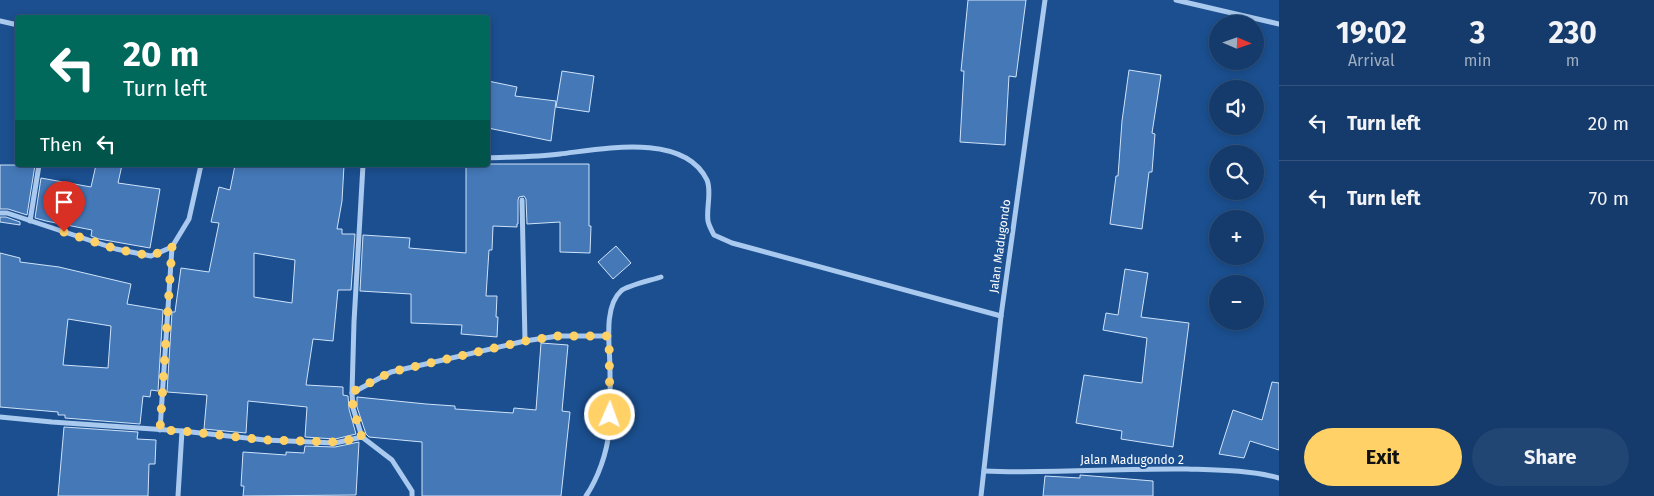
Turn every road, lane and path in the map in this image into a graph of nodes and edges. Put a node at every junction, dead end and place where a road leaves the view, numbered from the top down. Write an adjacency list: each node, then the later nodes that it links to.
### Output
1 (1045, 0): 15 (street, Jalan Madugondo)
2 (1176, 0): 5 (street)
3 (0, 21): 4 (street)
4 (15, 24)
5 (1279, 24)
6 (490, 158): 15 (street)
7 (40, 167): 12 (street)
8 (201, 167): 13 (street)
9 (363, 167): 18 (street)
10 (522, 200): 17 (street)
11 (0, 213): 12 (street)
12 (30, 221): 13 (street)
13 (172, 247): 20 (street)
14 (660, 277): 16 (street)
15 (1001, 316): 23 (street, Jalan Madugondo)
16 (609, 336): 17 (street); 27 (street)
17 (525, 341): 18 (street)
18 (352, 392): 22 (street)
19 (0, 417): 20 (street)
20 (160, 430): 21 (street)
21 (182, 431): 22 (street); 25 (street)
22 (362, 438): 26 (street)
23 (984, 471): 24 (street, Jalan Madugondo 2); 28 (street, Jalan Madugondo)
24 (1279, 478)
25 (178, 496)
26 (412, 496)
27 (586, 496)
28 (981, 496)

